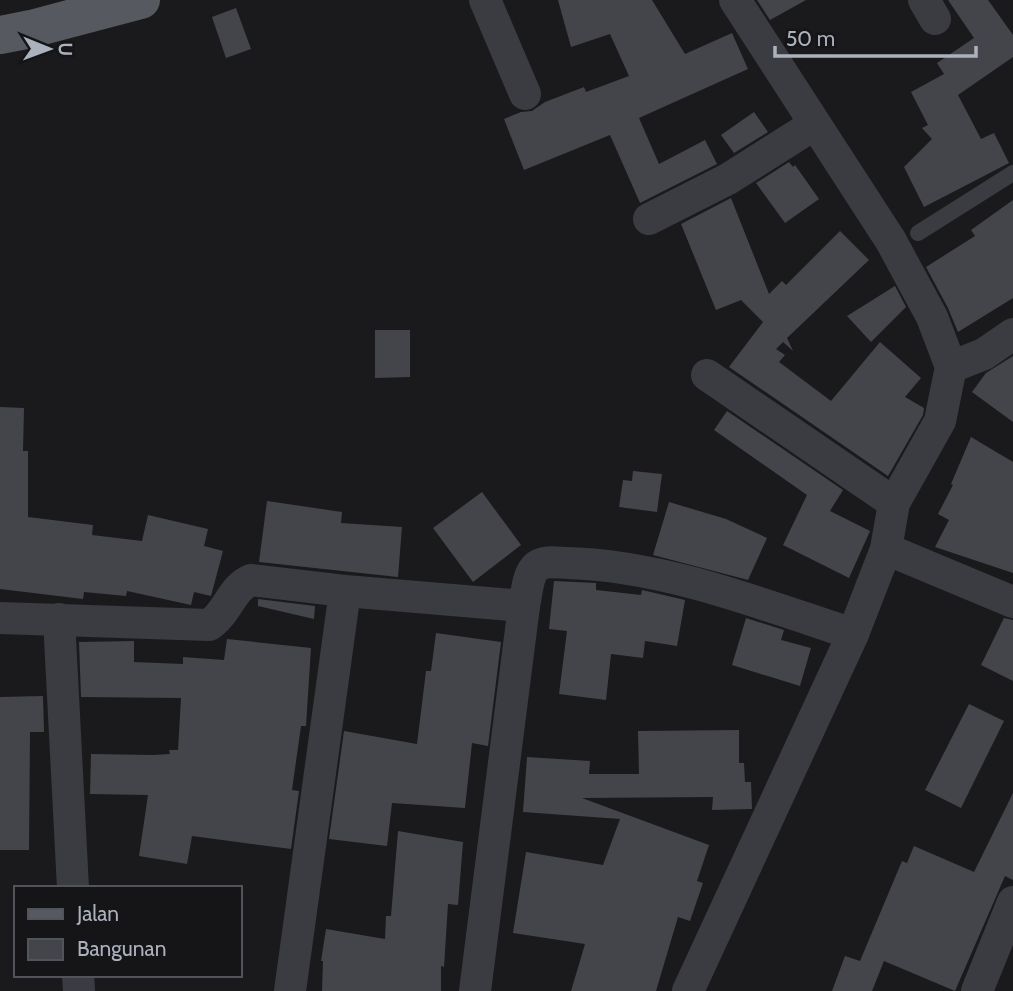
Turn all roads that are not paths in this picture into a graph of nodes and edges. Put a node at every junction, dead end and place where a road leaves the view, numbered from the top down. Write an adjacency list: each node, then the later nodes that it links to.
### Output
1 (141, 0): 4 (main road)
2 (485, 0): 5 (street)
3 (735, 0): 6 (street)
4 (0, 35)
5 (525, 94)
6 (815, 124): 8 (street); 11 (street)
7 (1013, 173): 9 (lane)
8 (649, 219)
9 (918, 233)
10 (1013, 334): 11 (street)
11 (951, 367): 13 (street)
12 (707, 375): 13 (street)
13 (894, 503): 14 (street)
14 (886, 549): 16 (street); 20 (street)
15 (345, 592): 17 (street); 19 (street); 24 (street)
16 (1013, 602)
17 (524, 606): 20 (street); 25 (street)
18 (0, 618): 19 (street)
19 (59, 619): 21 (street)
20 (853, 634): 26 (street)
21 (73, 886)
22 (1013, 902): 23 (street)
23 (983, 989)
24 (290, 991)
25 (475, 991)
26 (688, 991)

